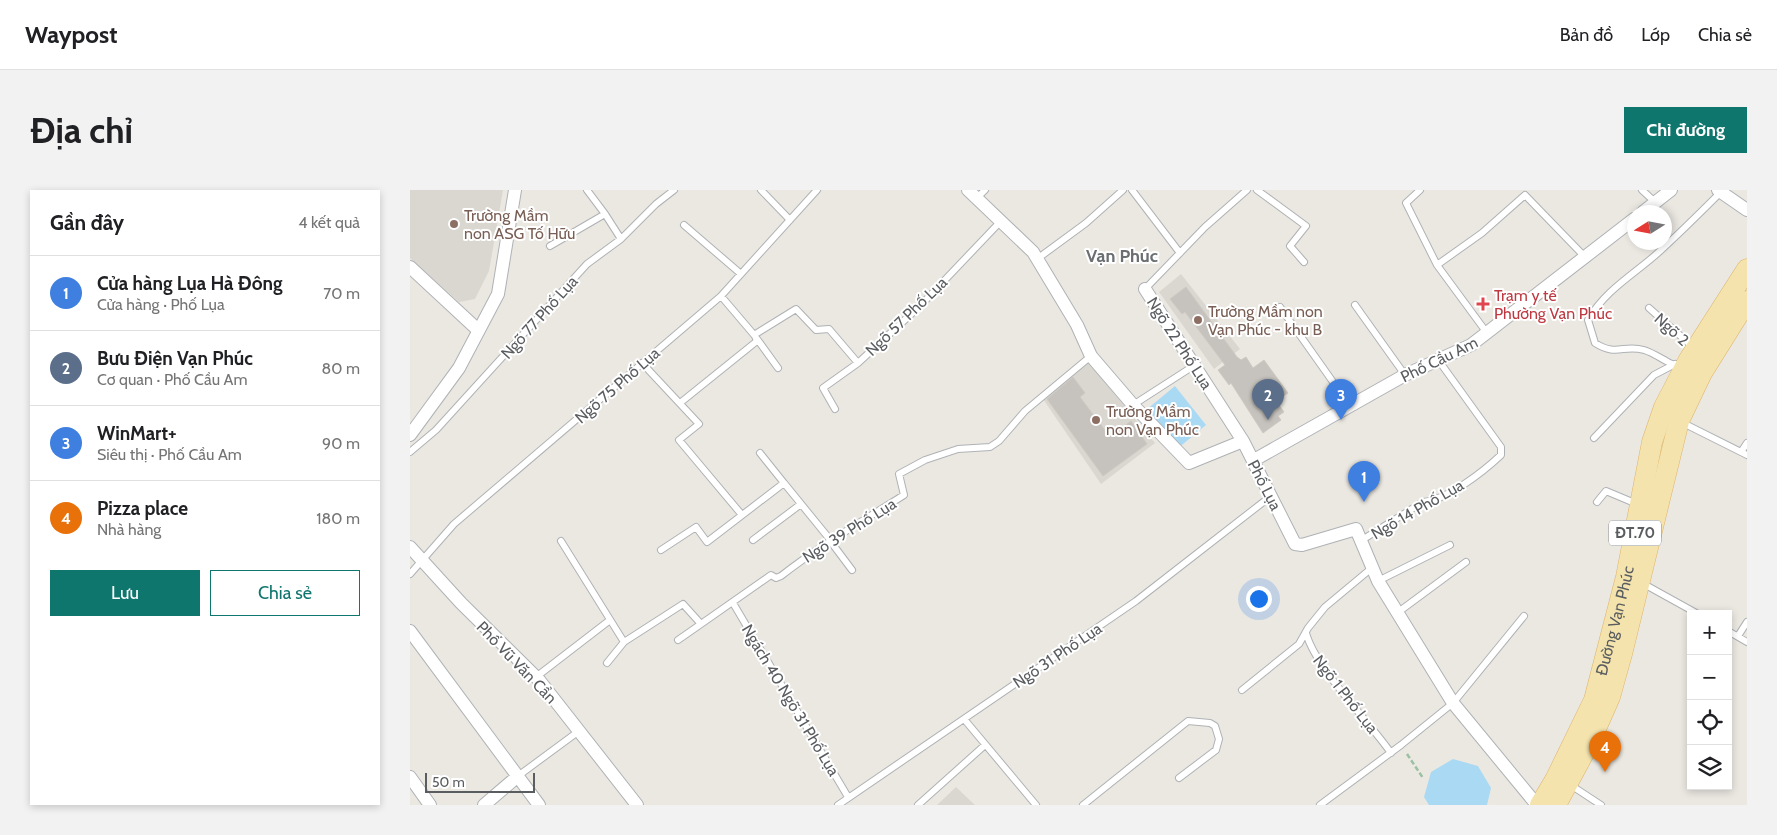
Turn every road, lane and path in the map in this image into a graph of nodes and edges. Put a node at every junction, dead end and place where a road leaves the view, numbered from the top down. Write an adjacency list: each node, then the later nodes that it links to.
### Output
1 (515, 190): 39 (street)
2 (587, 190): 18 (lane)
3 (674, 190): 23 (lane, Ngõ 77 Phố Lụa)
4 (761, 190): 19 (lane)
5 (817, 190): 19 (lane, Ngõ 75 Phố Lụa)
6 (1123, 190): 27 (lane)
7 (1132, 190): 25 (lane)
8 (1247, 190): 25 (lane, Ngõ 22 Phố Lụa)
9 (1258, 190): 28 (lane)
10 (1420, 190): 29 (lane)
11 (1642, 190): 15 (lane)
12 (1670, 190): 15 (street)
13 (1720, 191): 17 (street); 43 (lane)
14 (977, 193): 20 (street, Phố Lụa)
15 (1655, 202): 16 (street)
16 (1651, 205)
17 (1747, 210)
18 (605, 214): 23 (lane); 24 (lane)
19 (790, 220): 32 (lane, Ngõ 75 Phố Lụa)
20 (1001, 222): 27 (street, Phố Lụa); 45 (lane, Ngõ 57 Phố Lụa)
21 (684, 225): 32 (lane)
22 (1627, 225): 26 (street, Phố Cầu Am)
23 (621, 239): 59 (lane, Ngõ 77 Phố Lụa)
24 (550, 246)
25 (1180, 253): 33 (lane, Ngõ 22 Phố Lụa)
26 (1586, 258): 29 (lane); 40 (street, Phố Cầu Am)
27 (1037, 259): 42 (street, Phố Lụa)
28 (1304, 262)
29 (1437, 265): 40 (lane)
30 (410, 266): 39 (street)
31 (1747, 269): 38 (main road, Đường Vạn Phúc / ĐT.70)
32 (741, 274): 34 (lane, Ngõ 75 Phố Lụa)
33 (1145, 289): 47 (street, Ngõ 22 Phố Lụa)
34 (721, 296): 41 (lane); 46 (lane, Ngõ 75 Phố Lụa)
35 (1355, 305): 49 (lane)
36 (1280, 307): 52 (lane)
37 (1649, 308): 43 (lane, Ngõ 2)
38 (1737, 313): 43 (main road, Đường Vạn Phúc / ĐT.70); 54 (main road, Đường Vạn Phúc / ĐT.70)
39 (478, 330): 55 (street)
40 (1488, 334): 44 (street, Phố Cầu Am)
41 (756, 337): 45 (lane); 48 (lane); 50 (lane)
42 (1091, 356): 51 (street, Phố Lụa); 72 (lane, Ngõ 39 Phố Lụa)
43 (1685, 358): 56 (lane); 67 (main road, Đường Vạn Phúc / ĐT.70)
44 (1439, 361): 49 (street, Phố Cầu Am); 70 (lane, Ngõ 14 Phố Lụa)
45 (858, 363): 53 (lane, Ngõ 57 Phố Lụa)
46 (642, 364): 50 (lane); 76 (lane, Ngõ 75 Phố Lụa)
47 (1195, 365): 51 (lane); 57 (street, Ngõ 22 Phố Lụa)
48 (778, 368)
49 (1405, 375): 52 (street, Phố Cầu Am)
50 (680, 403): 68 (lane)
51 (1133, 405): 57 (street, Phố Lụa)
52 (1350, 406): 62 (street, Phố Cầu Am)
53 (834, 409)
54 (1679, 421): 61 (lane); 81 (main road, Đường Vạn Phúc / ĐT.70)
55 (410, 435)
56 (1594, 438)
57 (1243, 441): 62 (street, Phố Lụa)
58 (1747, 443): 61 (lane)
59 (410, 452)
60 (760, 453): 63 (lane)
61 (1744, 453)
62 (1254, 460): 64 (street, Phố Lụa)
63 (784, 483): 66 (lane); 68 (lane)
64 (1271, 496): 70 (street, Phố Lụa); 101 (lane, Ngõ 31 Phố Lụa)
65 (1597, 502): 67 (lane)
66 (801, 504): 69 (lane); 72 (lane)
67 (1640, 506): 81 (main road, Đường Vạn Phúc / ĐT.70)
68 (742, 515): 75 (lane)
69 (753, 540)
70 (1362, 540): 78 (street)
71 (561, 541): 87 (lane)
72 (831, 542): 79 (lane); 83 (lane, Ngõ 39 Phố Lụa)
73 (1450, 545): 82 (lane)
74 (410, 547): 76 (street, Phố Vũ Văn Cẩn)
75 (661, 550)
76 (421, 560): 80 (lane, Ngõ 75 Phố Lụa); 98 (street, Phố Vũ Văn Cẩn)
77 (1466, 562): 85 (lane)
78 (1373, 567): 82 (street); 91 (lane)
79 (852, 570)
80 (410, 574)
81 (1633, 579): 84 (lane); 110 (main road, Đường Vạn Phúc / ĐT.70); 121 (main road, Đường Vạn Phúc / ĐT.70)
82 (1378, 581): 85 (street)
83 (733, 603): 89 (lane, Ngõ 39 Phố Lụa); 111 (lane, Ngách 40 Ngõ 31 Phố Lụa)
84 (1691, 610)
85 (1397, 613): 100 (street)
86 (1524, 616): 100 (lane)
87 (610, 620): 95 (lane); 98 (lane)
88 (1747, 622): 93 (lane)
89 (701, 624): 94 (lane, Ngõ 39 Phố Lụa); 95 (lane)
90 (410, 631): 106 (street)
91 (1306, 633): 99 (lane); 105 (lane, Ngõ 1 Phố Lụa)
92 (1732, 633): 93 (lane)
93 (1738, 636): 96 (lane)
94 (678, 640)
95 (624, 642): 97 (lane)
96 (1747, 642)
97 (607, 663)
98 (536, 677): 102 (street, Phố Vũ Văn Cẩn)
99 (1242, 690)
100 (1453, 703): 105 (lane); 121 (street)
101 (964, 719): 103 (lane); 111 (lane, Ngõ 31 Phố Lụa)
102 (578, 730): 106 (lane); 115 (street, Phố Vũ Văn Cẩn)
103 (985, 745): 117 (lane); 118 (lane)
104 (1406, 752): 109 (path)
105 (1391, 753): 120 (lane)
106 (518, 776): 113 (street); 114 (street)
107 (410, 777): 112 (street)
108 (1179, 778): 119 (lane)
109 (1423, 778)
110 (1568, 784): 122 (main road, Đường Vạn Phúc / ĐT.70); 123 (lane)
111 (848, 797): 116 (lane, Ngõ 31 Phố Lụa)
112 (430, 805)
113 (484, 805)
114 (539, 805)
115 (637, 805)
116 (838, 805)
117 (918, 805)
118 (1036, 805)
119 (1082, 805)
120 (1320, 805)
121 (1538, 805)
122 (1556, 805)
123 (1601, 805)

